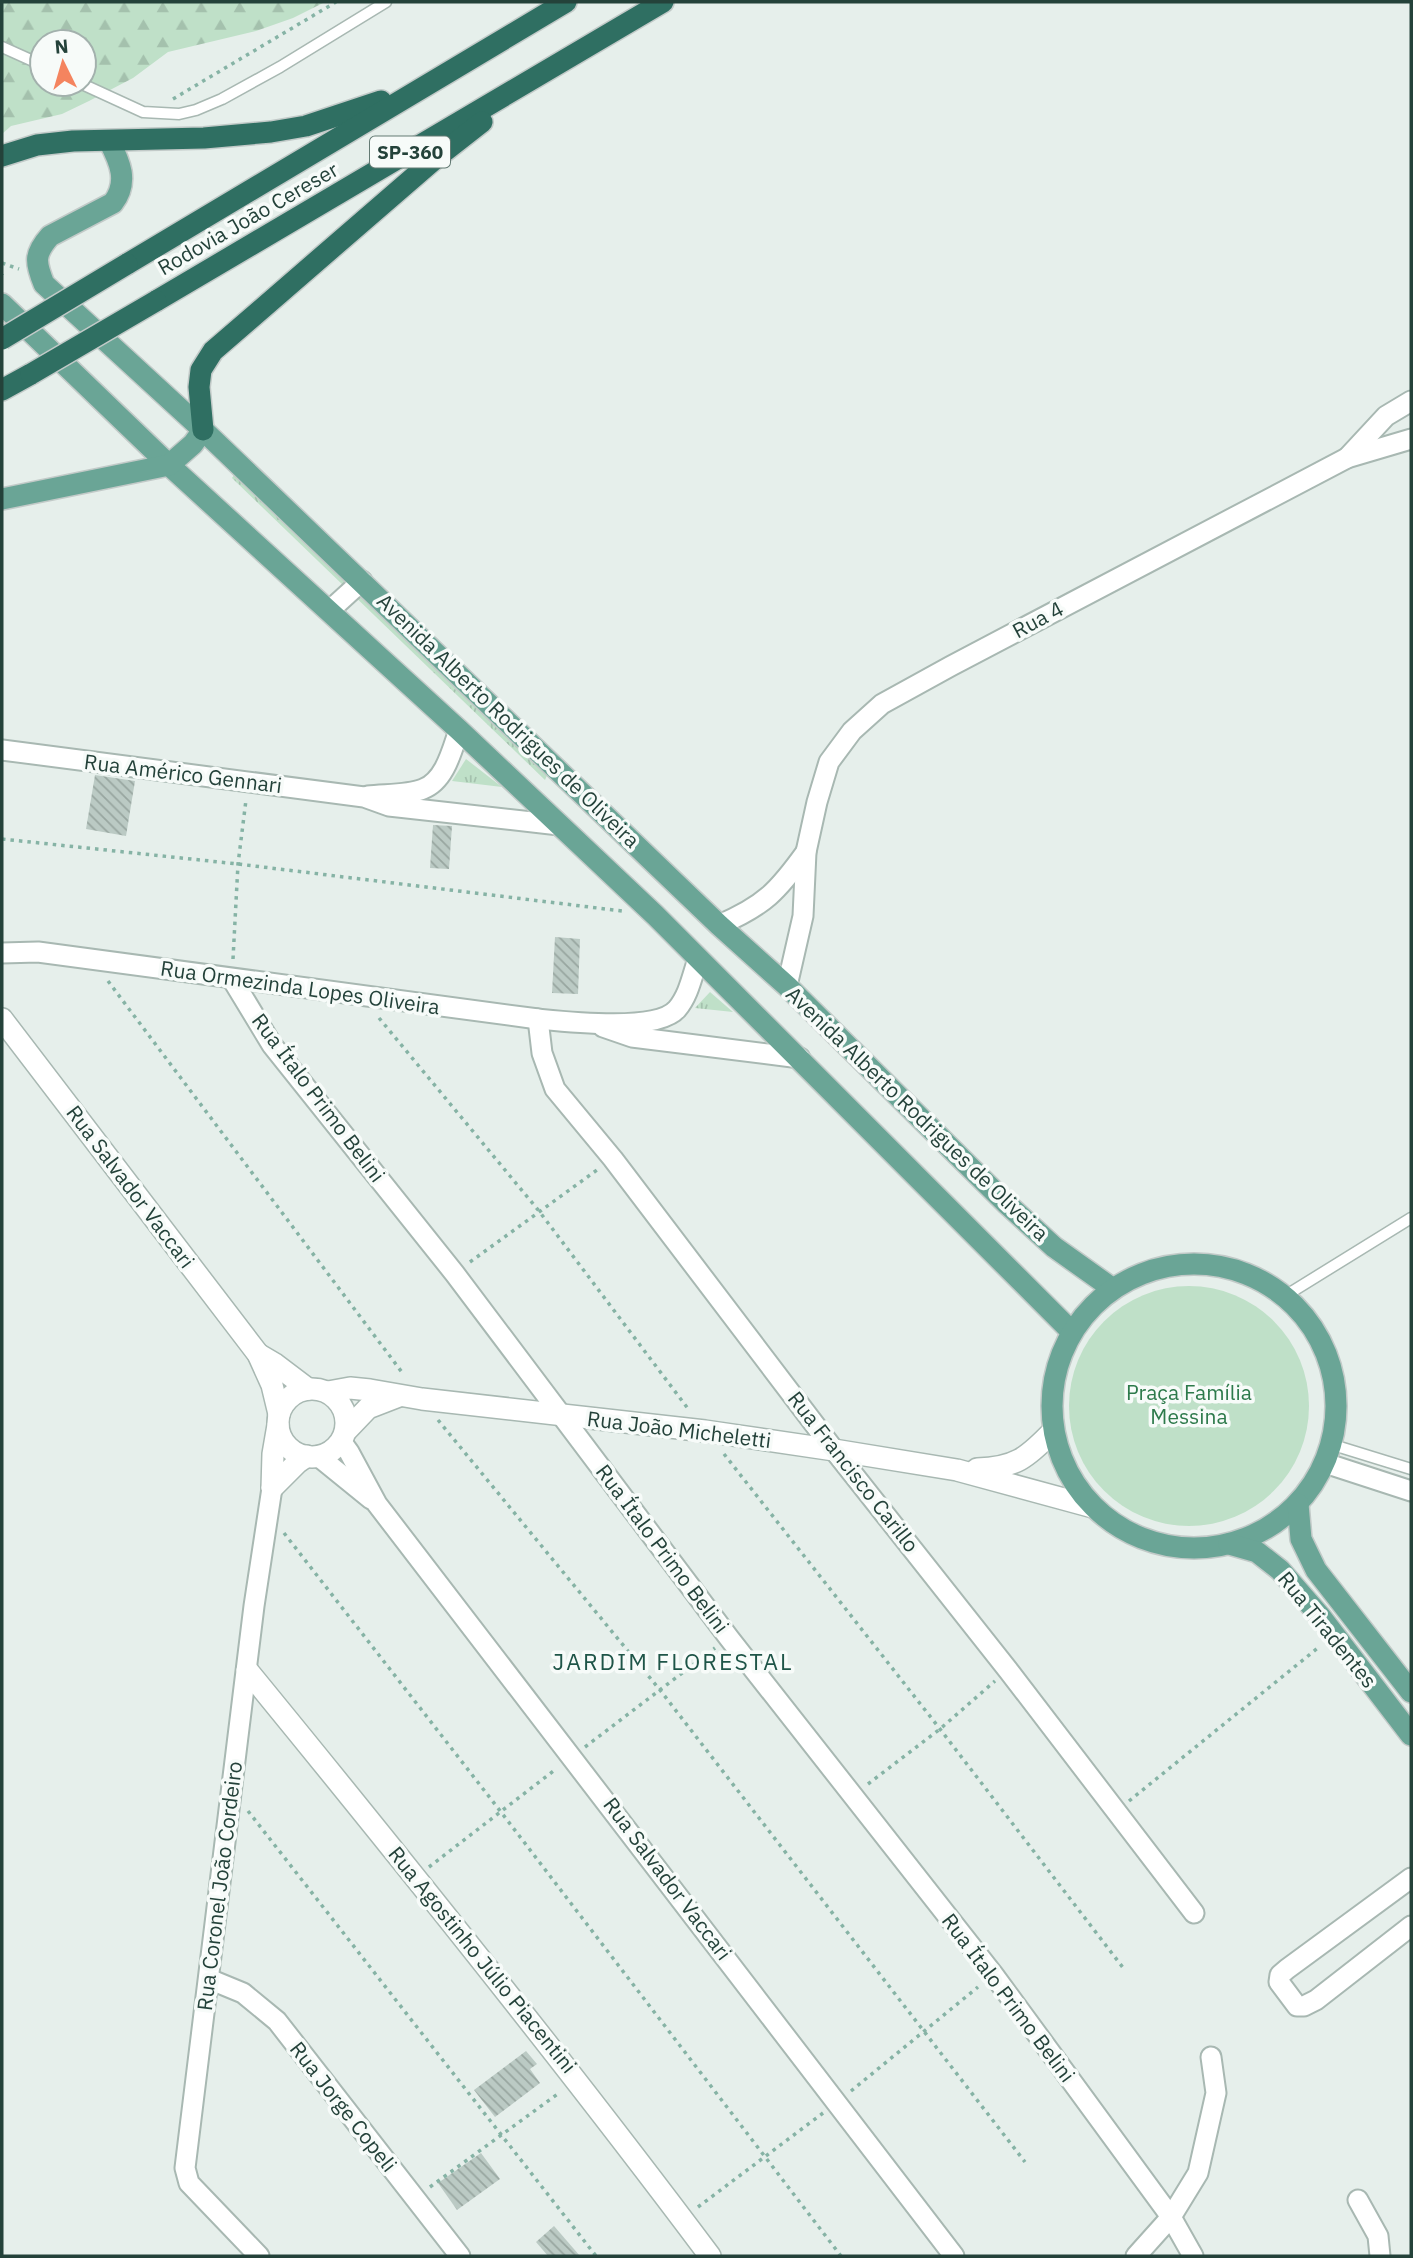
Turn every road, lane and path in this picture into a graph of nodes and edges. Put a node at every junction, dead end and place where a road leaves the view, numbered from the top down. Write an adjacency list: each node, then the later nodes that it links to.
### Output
1 (336, 2): 10 (path)
2 (386, 2): 9 (lane)
3 (566, 2): 8 (highway, Rodovia João Cereser / SP-360)
4 (663, 2): 7 (highway, Rodovia João Cereser / SP-360)
5 (2, 47): 6 (lane)
6 (28, 59)
7 (545, 73): 15 (highway, Rodovia João Cereser / SP-360, bridge); 17 (highway)
8 (429, 83): 11 (highway); 14 (highway, Rodovia João Cereser / SP-360, bridge)
9 (98, 91)
10 (164, 103)
11 (109, 141): 12 (highway); 17 (main road, Avenida Alberto Rodrigues de Oliveira)
12 (2, 156)
13 (2, 304): 20 (main road, Avenida Alberto Rodrigues de Oliveira)
14 (2, 339)
15 (2, 390)
16 (1411, 401): 19 (street, Rua 4)
17 (204, 430): 20 (main road); 22 (main road, Avenida Alberto Rodrigues de Oliveira)
18 (1411, 439): 19 (street, Rua 4)
19 (1347, 458): 30 (street, Rua 4)
20 (169, 466): 21 (main road); 23 (main road, Avenida Alberto Rodrigues de Oliveira)
21 (2, 499)
22 (362, 581): 23 (street); 33 (main road, Avenida Alberto Rodrigues de Oliveira)
23 (329, 611): 24 (main road, Avenida Alberto Rodrigues de Oliveira)
24 (459, 730): 27 (street, Rua Américo Gennari); 28 (main road, Avenida Alberto Rodrigues de Oliveira)
25 (2, 750): 26 (street, Rua Américo Gennari)
26 (248, 783): 27 (street, Rua Américo Gennari); 31 (path)
27 (364, 797): 28 (street, Rua Américo Gennari)
28 (559, 825): 32 (main road, Avenida Alberto Rodrigues de Oliveira)
29 (2, 839): 31 (path)
30 (806, 852): 33 (street, Rua 4); 38 (street, Rua 4)
31 (238, 864): 32 (path); 37 (path)
32 (655, 915): 35 (main road, Avenida Alberto Rodrigues de Oliveira)
33 (719, 925): 38 (main road, Avenida Alberto Rodrigues de Oliveira)
34 (2, 953): 36 (street, Rua Ormezinda Lopes Oliveira)
35 (698, 958): 42 (street, Rua Ormezinda Lopes Oliveira); 43 (main road, Avenida Alberto Rodrigues de Oliveira)
36 (92, 960): 37 (street, Rua Ormezinda Lopes Oliveira); 54 (path)
37 (232, 979): 39 (street, Rua Ormezinda Lopes Oliveira); 47 (street, Rua Ítalo Primo Belini)
38 (787, 986): 48 (main road, Avenida Alberto Rodrigues de Oliveira)
39 (361, 996): 41 (street, Rua Ormezinda Lopes Oliveira); 45 (path)
40 (2, 1019): 51 (street, Rua Salvador Vaccari)
41 (538, 1020): 42 (street, Rua Ormezinda Lopes Oliveira); 44 (street, Rua Francisco Carillo)
42 (599, 1025): 43 (street, Rua Ormezinda Lopes Oliveira)
43 (800, 1058): 50 (main road, Avenida Alberto Rodrigues de Oliveira)
44 (613, 1159): 45 (path); 60 (street, Rua Francisco Carillo)
45 (539, 1211): 47 (path); 58 (path)
46 (1411, 1218): 49 (lane)
47 (455, 1274): 55 (street, Rua Ítalo Primo Belini)
48 (1112, 1289): 49 (main road); 50 (main road)
49 (1285, 1296): 61 (main road)
50 (1072, 1332): 57 (main road)
51 (258, 1354): 52 (street, Rua Salvador Vaccari); 56 (street, Rua Salvador Vaccari)
52 (318, 1391): 53 (street, Rua João Micheletti); 56 (street); 59 (street)
53 (399, 1396): 54 (street, Rua João Micheletti); 59 (street, Rua João Micheletti)
54 (422, 1399): 55 (street, Rua João Micheletti); 76 (path)
55 (562, 1416): 58 (street, Rua João Micheletti); 73 (street, Rua Ítalo Primo Belini)
56 (279, 1419): 62 (street); 65 (street, Rua Coronel João Cordeiro)
57 (1053, 1430): 64 (street, Rua João Micheletti); 69 (main road)
58 (705, 1431): 60 (street, Rua João Micheletti); 78 (path)
59 (343, 1436): 62 (street); 67 (street, Rua Salvador Vaccari)
60 (834, 1450): 64 (street, Rua João Micheletti); 75 (street, Rua Francisco Carillo)
61 (1328, 1453): 63 (lane); 66 (street); 68 (main road)
62 (312, 1456): 65 (street); 67 (street, Rua Salvador Vaccari)
63 (1411, 1469)
64 (957, 1470): 69 (street, Rua João Micheletti)
65 (272, 1488): 70 (street, Rua Coronel João Cordeiro)
66 (1411, 1491)
67 (377, 1504): 80 (street, Rua Salvador Vaccari)
68 (1298, 1504): 71 (main road); 77 (main road, Rua Tiradentes)
69 (1093, 1507): 71 (main road)
70 (267, 1512): 74 (street, Rua Coronel João Cordeiro); 84 (path)
71 (1228, 1544): 72 (main road, Rua Tiradentes)
72 (1334, 1635): 79 (main road, Rua Tiradentes); 83 (path)
73 (729, 1638): 76 (path); 82 (street, Rua Ítalo Primo Belini)
74 (247, 1670): 81 (street, Rua Coronel João Cordeiro); 85 (street, Rua Agostinho Júlio Piacentini)
75 (1008, 1670): 78 (path); 83 (street, Rua Francisco Carillo)
76 (660, 1690): 80 (path); 92 (path)
77 (1411, 1692)
78 (940, 1729): 82 (path); 89 (path)
79 (1411, 1735)
80 (573, 1756): 84 (path); 95 (street, Rua Salvador Vaccari)
81 (232, 1790): 91 (street, Rua Coronel João Cordeiro); 96 (path)
82 (852, 1796): 90 (street, Rua Ítalo Primo Belini)
83 (1116, 1811): 87 (street, Rua Francisco Carillo)
84 (501, 1812): 85 (path); 97 (path)
85 (416, 1876): 94 (street, Rua Agostinho Júlio Piacentini)
86 (1411, 1878): 88 (street)
87 (1194, 1913)
88 (1411, 1926)
89 (1124, 1969)
90 (993, 1975): 92 (path); 101 (street, Rua Ítalo Primo Belini)
91 (209, 1979): 99 (street, Rua Jorge Copeli); 103 (street, Rua Coronel João Cordeiro)
92 (924, 2032): 95 (path); 98 (path)
93 (1212, 2057): 101 (street)
94 (577, 2080): 96 (path); 102 (street, Rua Agostinho Júlio Piacentini)
95 (838, 2102): 97 (path); 108 (street, Rua Salvador Vaccari)
96 (500, 2136): 99 (path); 105 (path)
97 (765, 2155): 102 (path); 107 (path)
98 (1025, 2162)
99 (414, 2199): 104 (street, Rua Jorge Copeli)
100 (1358, 2200): 111 (street)
101 (1171, 2217): 109 (street); 110 (street, Rua Ítalo Primo Belini)
102 (682, 2218): 106 (street, Rua Agostinho Júlio Piacentini)
103 (259, 2256)
104 (460, 2256)
105 (596, 2256)
106 (710, 2256)
107 (841, 2256)
108 (954, 2256)
109 (1136, 2256)
110 (1193, 2256)
111 (1380, 2256)

